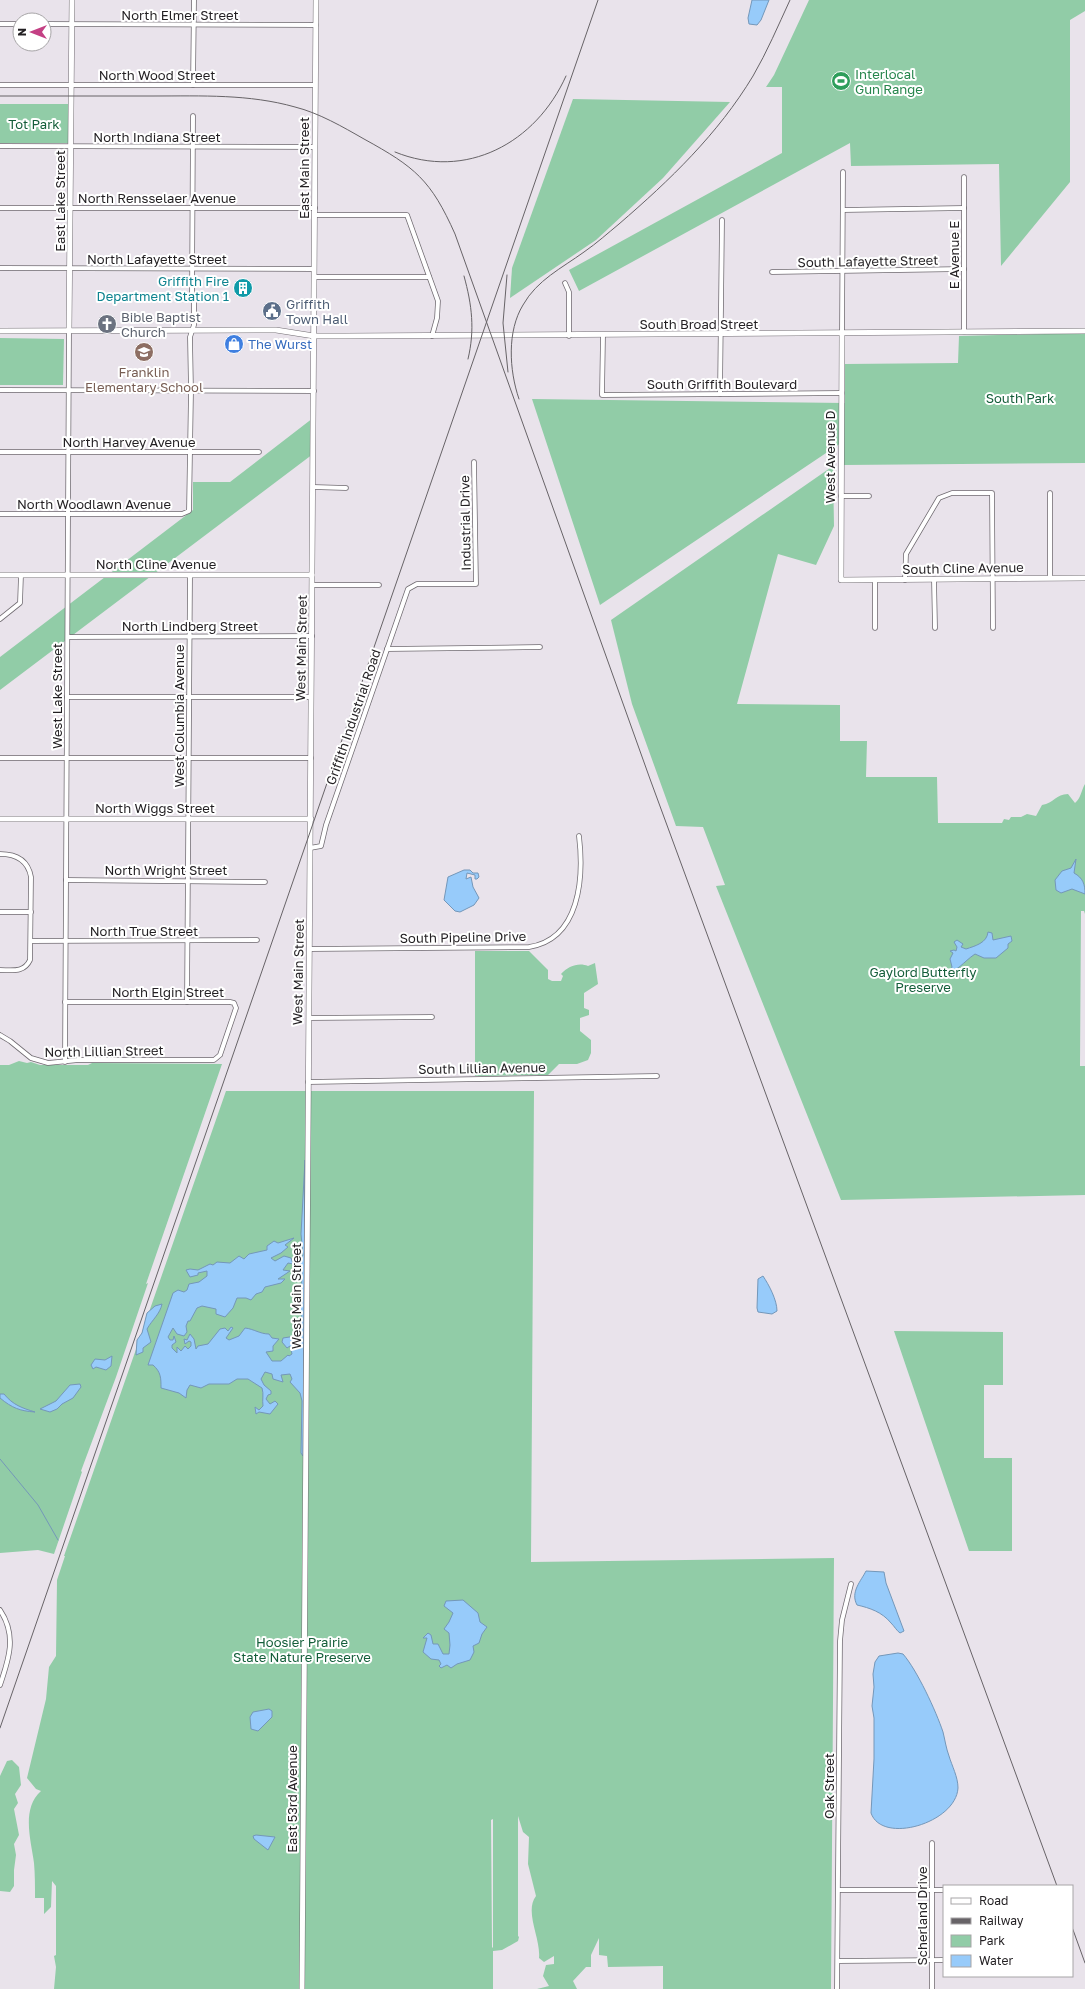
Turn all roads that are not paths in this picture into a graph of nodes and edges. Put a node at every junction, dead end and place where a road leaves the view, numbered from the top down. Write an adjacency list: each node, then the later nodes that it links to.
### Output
1 (72, 0): 7 (street, East Lake Street)
2 (194, 0): 9 (street)
3 (316, 0): 8 (street, East Main Street)
4 (0, 24): 5 (street)
5 (12, 24)
6 (52, 24): 7 (street, North Elmer Street)
7 (71, 24): 9 (street, North Elmer Street); 11 (street, East Lake Street)
8 (316, 24): 9 (street, North Elmer Street); 13 (street, East Main Street)
9 (194, 25): 12 (street)
10 (0, 85): 11 (street, North Wood Street)
11 (71, 85): 12 (street, North Wood Street); 16 (street, East Lake Street)
12 (193, 85): 13 (street, North Wood Street)
13 (315, 85): 18 (street, East Main Street)
14 (193, 116): 17 (street)
15 (0, 146): 16 (street, North Indiana Street)
16 (71, 146): 17 (street, North Indiana Street); 22 (street, East Lake Street)
17 (193, 147): 18 (street, North Indiana Street); 23 (street)
18 (315, 147): 24 (street, East Main Street)
19 (843, 172): 26 (street)
20 (964, 177): 25 (street, E Avenue E)
21 (0, 208): 22 (street, North Rensselaer Avenue)
22 (70, 208): 23 (street, North Rensselaer Avenue); 30 (street, East Lake Street)
23 (192, 208): 24 (street, North Rensselaer Avenue); 31 (street)
24 (315, 208): 27 (street, East Main Street)
25 (964, 208): 26 (street); 33 (street, E Avenue E)
26 (843, 210): 34 (street)
27 (315, 215): 32 (street, East Main Street); 37 (street)
28 (722, 220): 44 (street)
29 (0, 268): 30 (street, North Lafayette Street)
30 (70, 269): 31 (street, North Lafayette Street); 41 (street, East Lake Street)
31 (192, 269): 32 (street, North Lafayette Street); 40 (street)
32 (314, 269): 36 (street, East Main Street)
33 (964, 269): 34 (street, South Lafayette Street); 43 (street, E Avenue E)
34 (842, 271): 35 (street, South Lafayette Street); 45 (street)
35 (772, 272)
36 (314, 277): 37 (street); 46 (street, East Main Street)
37 (429, 277): 47 (street)
38 (565, 283): 48 (street)
39 (0, 330): 41 (street, South Broad Street)
40 (192, 330): 41 (street, South Broad Street); 46 (street, South Broad Street); 52 (street)
41 (69, 331): 51 (street, West Lake Street)
42 (1085, 331): 43 (street, South Broad Street)
43 (964, 332): 45 (street, South Broad Street)
44 (720, 334): 45 (street, South Broad Street); 49 (street, South Broad Street); 55 (street)
45 (842, 334): 54 (street, West Avenue D)
46 (314, 336): 47 (street, South Broad Street); 53 (street, West Main Street)
47 (432, 336): 48 (street, South Broad Street)
48 (569, 336): 49 (street, South Broad Street)
49 (603, 336): 55 (street, South Griffith Boulevard)
50 (0, 390): 51 (street)
51 (69, 390): 52 (street); 57 (street, West Lake Street)
52 (191, 391): 53 (street); 58 (street)
53 (314, 391): 61 (street, West Main Street)
54 (842, 393): 55 (street, South Griffith Boulevard); 64 (street, West Avenue D)
55 (720, 394)
56 (0, 452): 57 (street, North Harvey Avenue)
57 (69, 452): 58 (street, North Harvey Avenue); 67 (street, West Lake Street)
58 (190, 452): 59 (street, North Harvey Avenue); 67 (street, North Woodlawn Avenue)
59 (259, 452)
60 (474, 462): 82 (street, Industrial Drive)
61 (313, 487): 62 (street); 72 (street, West Main Street)
62 (346, 488)
63 (1050, 493): 73 (street)
64 (841, 496): 65 (street); 77 (street, West Avenue D)
65 (869, 496)
66 (0, 514): 67 (street, North Woodlawn Avenue)
67 (68, 514): 70 (street, West Lake Street)
68 (0, 575): 69 (street, North Cline Avenue)
69 (21, 575): 70 (street, North Cline Avenue); 83 (street)
70 (68, 575): 71 (street, North Cline Avenue); 89 (street, West Lake Street)
71 (190, 575): 72 (street, North Cline Avenue); 87 (street, West Columbia Avenue)
72 (312, 575): 81 (street, West Main Street)
73 (1050, 578): 74 (street, South Cline Avenue); 76 (street, South Cline Avenue)
74 (1085, 578)
75 (934, 579): 76 (street, South Cline Avenue); 79 (street, South Cline Avenue); 85 (street)
76 (993, 579): 79 (street); 86 (street)
77 (841, 580): 78 (street, South Cline Avenue)
78 (875, 580): 79 (street, South Cline Avenue); 84 (street)
79 (905, 580)
80 (379, 585): 81 (street)
81 (313, 586): 88 (street, West Main Street)
82 (412, 586): 91 (street, Griffith Industrial Road)
83 (0, 619)
84 (875, 628)
85 (935, 628)
86 (994, 628)
87 (190, 636): 88 (street, North Lindberg Street); 89 (street, North Lindberg Street); 93 (street, West Columbia Avenue)
88 (312, 636): 94 (street, West Main Street)
89 (68, 637): 92 (street, West Lake Street)
90 (540, 647): 91 (street)
91 (387, 649): 104 (street, Griffith Industrial Road)
92 (67, 697): 93 (street); 96 (street, West Lake Street)
93 (189, 697): 94 (street); 97 (street, West Columbia Avenue)
94 (311, 697): 98 (street, West Main Street)
95 (0, 758): 96 (street)
96 (67, 758): 97 (street); 100 (street, West Lake Street)
97 (189, 758): 98 (street); 101 (street, West Columbia Avenue)
98 (311, 758): 102 (street, West Main Street)
99 (0, 819): 100 (street, North Wiggs Street)
100 (67, 819): 101 (street, North Wiggs Street); 106 (street, West Lake Street)
101 (189, 819): 102 (street, North Wiggs Street); 107 (street, West Columbia Avenue)
102 (311, 819): 104 (street, West Main Street)
103 (579, 836): 115 (street, South Pipeline Drive)
104 (310, 848): 115 (street, West Main Street)
105 (0, 854): 110 (street)
106 (66, 880): 107 (street, North Wright Street); 113 (street, West Lake Street)
107 (188, 880): 108 (street, North Wright Street); 114 (street, West Columbia Avenue)
108 (265, 882)
109 (0, 912): 110 (street)
110 (31, 912): 112 (street)
111 (257, 940): 114 (street, North True Street)
112 (31, 941): 113 (street, North True Street); 116 (street)
113 (66, 941): 114 (street, North True Street); 117 (street, West Lake Street)
114 (188, 941): 118 (street, West Columbia Avenue)
115 (310, 949): 120 (street, West Main Street)
116 (0, 970)
117 (65, 1002): 118 (street, North Elgin Street); 123 (street, West Lake Street)
118 (187, 1002): 122 (street, North Elgin Street)
119 (432, 1017): 120 (street)
120 (309, 1018): 125 (street, West Main Street)
121 (0, 1035): 123 (street, North Lillian Street)
122 (217, 1058): 123 (street, North Lillian Street)
123 (64, 1062)
124 (657, 1076): 125 (street, South Lillian Avenue)
125 (308, 1082): 127 (street, West Main Street)
126 (851, 1584): 131 (street, Oak Street)
127 (305, 1608): 137 (street, East 53rd Avenue)
128 (0, 1610): 129 (street)
129 (0, 1685)
130 (932, 1843): 132 (street, Scherland Drive)
131 (839, 1890): 132 (street); 136 (street, Oak Street)
132 (932, 1890): 133 (street); 134 (street, Scherland Drive)
133 (943, 1890)
134 (932, 1960): 135 (street); 136 (street); 139 (street, Scherland Drive)
135 (943, 1960)
136 (838, 1961): 138 (street, Oak Street)
137 (302, 1989)
138 (837, 1989)
139 (932, 1989)

